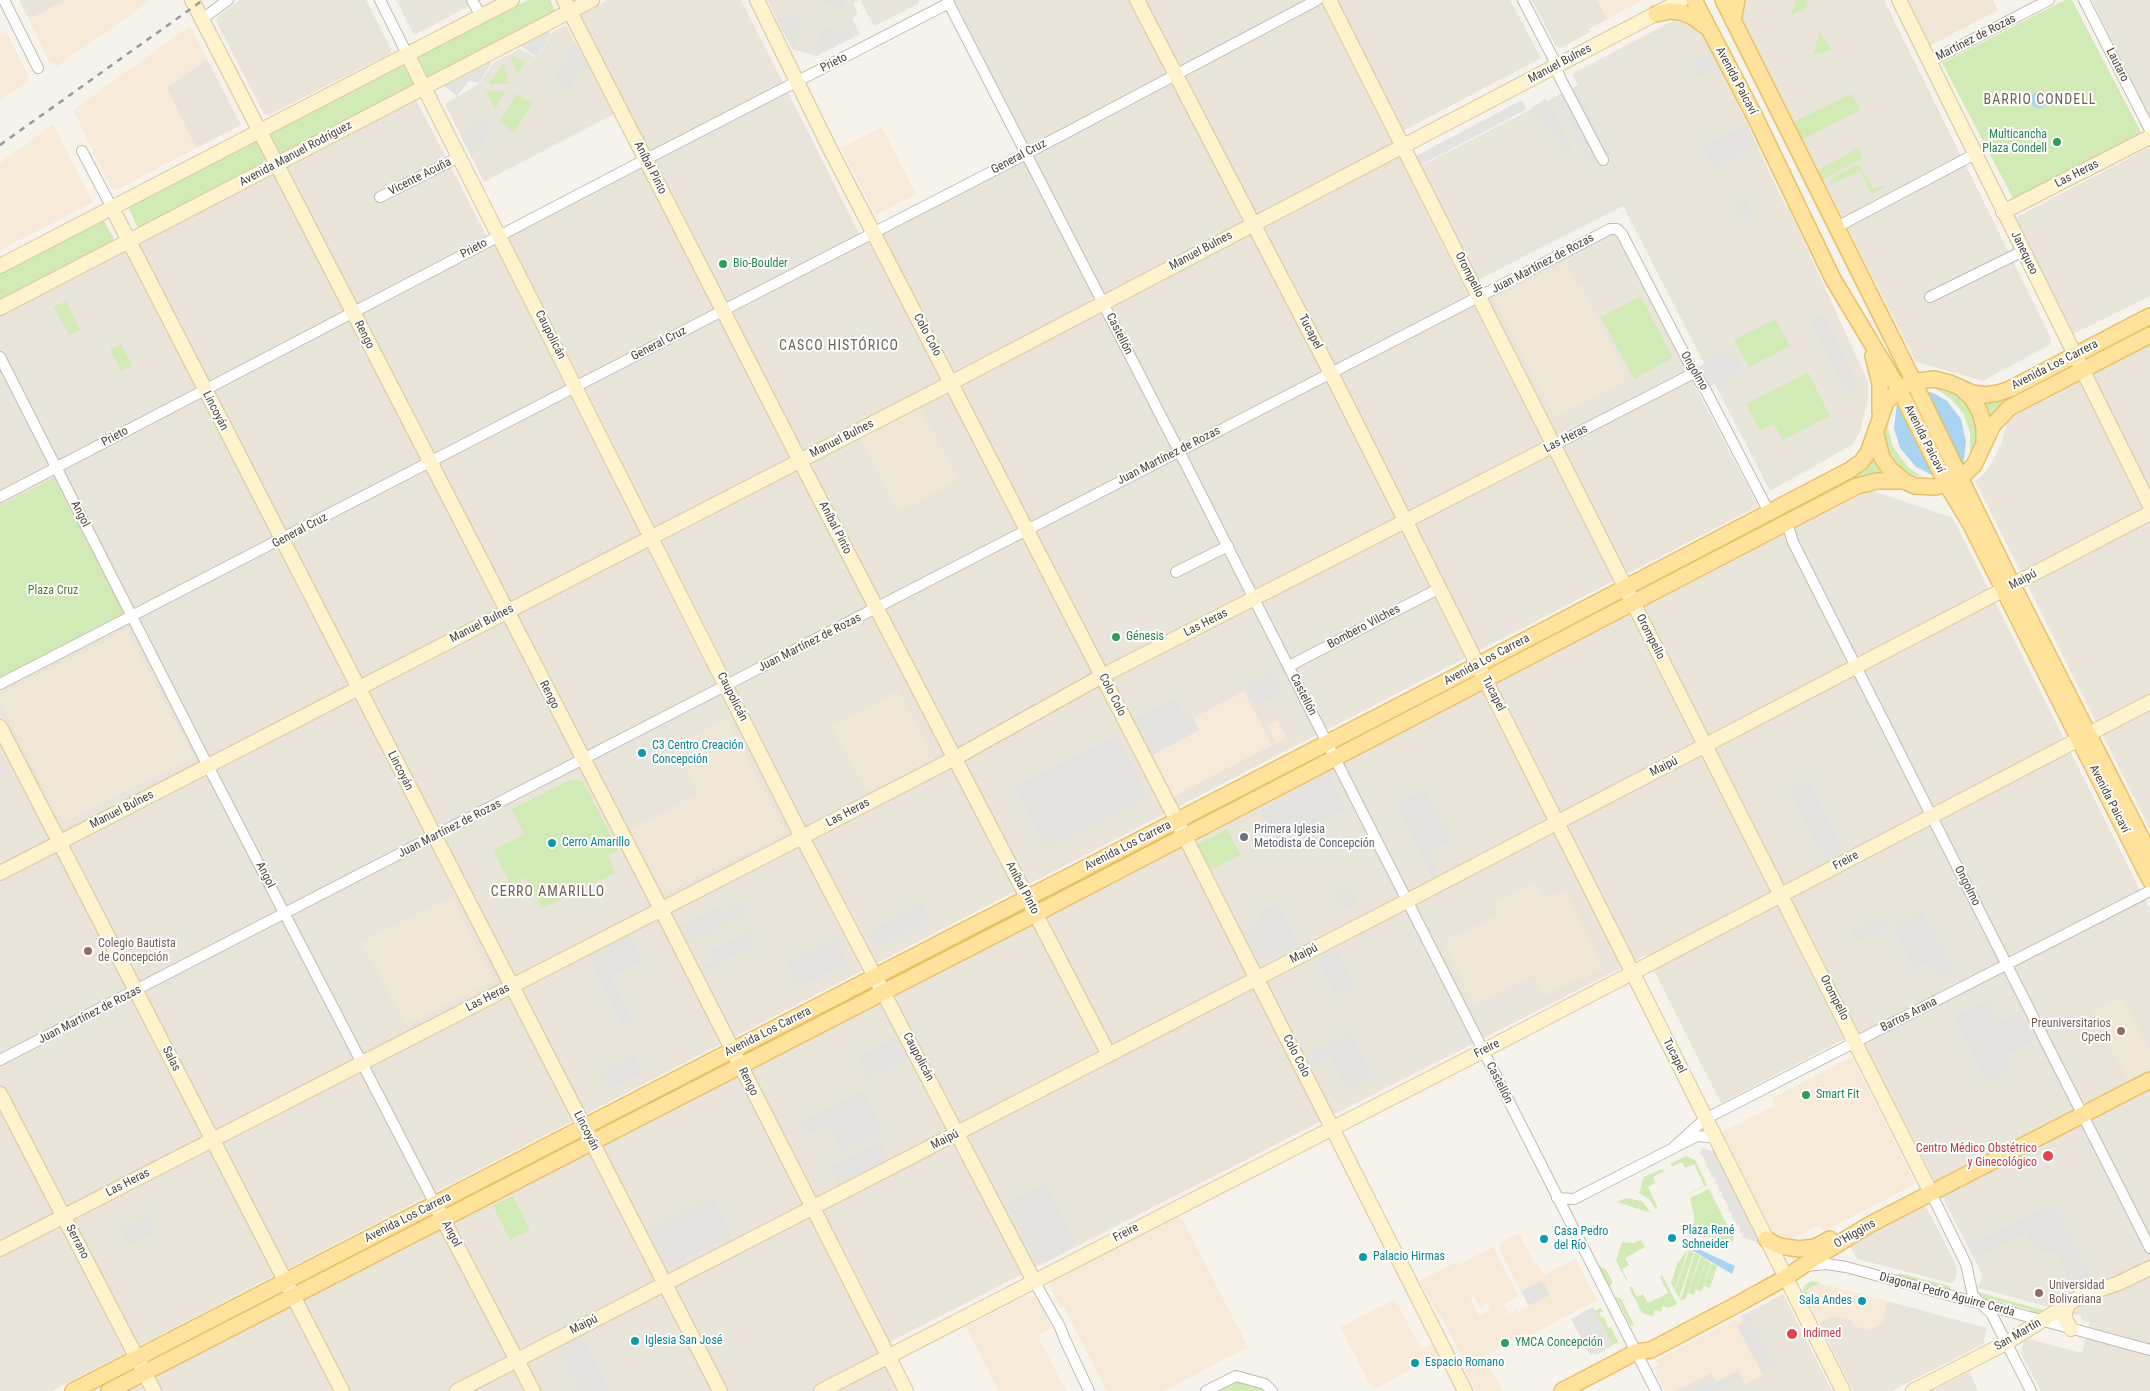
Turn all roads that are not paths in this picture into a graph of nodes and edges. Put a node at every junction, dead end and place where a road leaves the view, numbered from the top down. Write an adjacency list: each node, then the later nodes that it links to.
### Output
1 (4, 0): 30 (street)
2 (192, 0): 24 (street, Rengo)
3 (228, 0): 24 (street)
4 (380, 0): 27 (street, Caupolicán)
5 (472, 0): 23 (street)
6 (512, 0): 23 (street)
7 (592, 0): 21 (street, Avenida Manuel Rodríguez)
8 (757, 0): 32 (street, Colo Colo)
9 (1136, 0): 31 (street, Tucapel)
10 (1317, 0): 31 (street, General Cruz)
11 (1329, 0): 37 (street, Orompello)
12 (1524, 0): 29 (street)
13 (1682, 0): 22 (street, Manuel Bulnes)
14 (1694, 0): 26 (main road, Avenida Paicaví)
15 (1723, 0): 25 (main road, Avenida Paicaví)
16 (1737, 0): 25 (main road)
17 (1898, 0): 28 (street, Janequeo)
18 (2049, 0): 28 (street, Martínez de Rozas)
19 (2084, 0): 34 (street, Lautaro)
20 (948, 2): 32 (street, Prieto); 39 (street, Castellón)
21 (567, 6): 33 (street, Avenida Manuel Rodríguez); 42 (street, Aníbal Pinto)
22 (1656, 14): 26 (main road); 29 (street, Manuel Bulnes)
23 (480, 16): 27 (street)
24 (202, 19): 35 (street, Rengo)
25 (1733, 21): 49 (main road, Avenida Paicaví)
26 (1710, 32): 63 (main road, Avenida Paicaví)
27 (407, 54): 33 (street, Caupolicán); 35 (street)
28 (1929, 62): 40 (street, Janequeo)
29 (1556, 66): 37 (street, Manuel Bulnes); 43 (street)
30 (38, 68)
31 (1175, 75): 39 (street, General Cruz); 48 (street, Tucapel)
32 (798, 81): 42 (street, Prieto); 51 (street, Colo Colo)
33 (424, 87): 41 (street, Caupolicán); 44 (street, Avenida Manuel Rodríguez)
34 (2150, 130)
35 (259, 131): 44 (street, Rengo); 46 (street)
36 (2150, 137): 47 (street, Las Heras)
37 (1404, 146): 48 (street, Manuel Bulnes); 56 (street, Orompello)
38 (82, 151): 46 (street, Lincoyán)
39 (1026, 154): 51 (street, General Cruz); 58 (street, Castellón)
40 (1975, 154): 47 (street, Janequeo); 49 (street)
41 (459, 157): 45 (street, Vicente Acuña); 52 (street, Caupolicán)
42 (646, 159): 52 (street, Prieto); 60 (street, Aníbal Pinto)
43 (1603, 160)
44 (276, 165): 53 (street, Avenida Manuel Rodríguez); 61 (street, Rengo)
45 (380, 197)
46 (112, 208): 53 (street, Lincoyán); 55 (street)
47 (2003, 212): 54 (street, Janequeo)
48 (1253, 224): 58 (street, Manuel Bulnes); 68 (street, Tucapel)
49 (1837, 227): 71 (main road, Avenida Paicaví)
50 (1619, 230): 56 (street, Juan Martínez de Rozas); 69 (street, Ongolmo)
51 (874, 233): 60 (street, General Cruz); 70 (street, Colo Colo)
52 (499, 236): 61 (street, Prieto); 72 (street, Caupolicán)
53 (128, 242): 59 (street, Avenida Manuel Rodríguez); 75 (street, Lincoyán)
54 (2023, 251): 57 (street); 65 (street, Janequeo)
55 (0, 266)
56 (1479, 297): 68 (street, Juan Martínez de Rozas); 78 (street, Orompello)
57 (1930, 297)
58 (1103, 303): 70 (street, Manuel Bulnes); 79 (street, Castellón)
59 (0, 308)
60 (723, 311): 72 (street, General Cruz); 80 (street, Aníbal Pinto)
61 (352, 313): 75 (street, Prieto); 81 (street, Rengo)
62 (2150, 316): 65 (main road, Avenida Los Carrera)
63 (1860, 327): 74 (main road, Avenida Paicaví); 76 (main road)
64 (2150, 335): 67 (main road, Avenida Los Carrera)
65 (2074, 355): 67 (street, Janequeo); 73 (main road, Avenida Los Carrera)
66 (0, 356): 82 (street, Angol)
67 (2082, 370): 77 (main road, Avenida Los Carrera); 86 (street, Janequeo)
68 (1331, 372): 79 (street, Juan Martínez de Rozas); 89 (street, Tucapel)
69 (1694, 373): 78 (street, Las Heras); 87 (street, Ongolmo)
70 (952, 382): 80 (street, Manuel Bulnes); 91 (street, Colo Colo)
71 (1913, 382): 73 (main road, Avenida Los Carrera); 74 (main road, Avenida Los Carrera); 84 (main road, Avenida Paicaví)
72 (576, 387): 81 (street, General Cruz); 92 (street, Caupolicán)
73 (1960, 388): 77 (main road)
74 (1899, 389): 76 (main road, Avenida Los Carrera); 84 (main road, Avenida Paicaví)
75 (205, 390): 82 (street, Prieto); 93 (street, Lincoyán)
76 (1878, 423): 83 (main road); 87 (main road, Avenida Los Carrera)
77 (1984, 443): 84 (main road, Avenida Los Carrera)
78 (1554, 446): 89 (street, Las Heras); 98 (street, Orompello)
79 (1179, 451): 91 (street, Juan Martínez de Rozas); 94 (street, Castellón)
80 (800, 460): 92 (street, Manuel Bulnes); 101 (street, Aníbal Pinto)
81 (429, 463): 93 (street, General Cruz); 102 (street, Rengo)
82 (56, 467): 85 (street, Prieto); 103 (street, Angol)
83 (1904, 480): 84 (main road, Avenida Los Carrera); 90 (main road, Avenida Los Carrera)
84 (1954, 481): 96 (main road, Avenida Paicaví)
85 (0, 497)
86 (2150, 506)
87 (1769, 512): 98 (main road, Avenida Los Carrera)
88 (2150, 513): 96 (street, Maipú)
89 (1406, 522): 97 (street, Tucapel); 99 (street, Las Heras)
90 (1787, 523): 100 (main road, Avenida Los Carrera); 106 (street, Ongolmo)
91 (1027, 530): 101 (street, Juan Martínez de Rozas); 107 (street, Colo Colo)
92 (652, 537): 102 (street, Manuel Bulnes); 110 (street, Caupolicán)
93 (282, 540): 103 (street, General Cruz); 111 (street, Lincoyán)
94 (1228, 546): 95 (street); 99 (street, Castellón)
95 (1176, 572)
96 (2008, 587): 106 (street, Maipú); 114 (main road, Avenida Paicaví)
97 (1440, 588): 104 (street, Tucapel); 105 (street, Bombero Vilches)
98 (1625, 588): 100 (street, Orompello); 104 (main road, Avenida Los Carrera)
99 (1254, 599): 105 (street, Castellón); 107 (street, Las Heras)
100 (1633, 604): 108 (main road, Avenida Los Carrera); 116 (street, Orompello)
101 (877, 608): 110 (street, Juan Martínez de Rozas); 117 (street, Aníbal Pinto)
102 (506, 612): 111 (street, Manuel Bulnes); 119 (street, Rengo)
103 (132, 617): 109 (street, General Cruz); 120 (street, Angol)
104 (1478, 665): 108 (street, Tucapel); 115 (main road, Avenida Los Carrera)
105 (1289, 666): 115 (street, Castellón)
106 (1856, 667): 116 (street, Maipú); 121 (street, Ongolmo)
107 (1102, 676): 117 (street, Las Heras); 122 (street, Colo Colo)
108 (1486, 679): 118 (main road, Avenida Los Carrera); 123 (street, Tucapel)
109 (0, 684)
110 (726, 686): 119 (street, Juan Martínez de Rozas); 126 (street, Caupolicán)
111 (358, 688): 120 (street, Manuel Bulnes); 125 (street, Lincoyán)
112 (2150, 702): 114 (street, Freire)
113 (0, 727): 127 (street, Salas)
114 (2083, 736): 121 (street, Freire); 128 (main road, Avenida Paicaví); 130 (main road, Avenida Paicaví)
115 (1328, 743): 118 (street, Castellón); 122 (main road, Avenida Los Carrera)
116 (1705, 746): 123 (street, Maipú); 132 (street, Orompello)
117 (955, 758): 126 (street, Las Heras); 133 (street, Aníbal Pinto)
118 (1335, 758): 124 (main road, Avenida Los Carrera); 134 (street, Castellón)
119 (583, 760): 125 (street, Juan Martínez de Rozas); 135 (street, Rengo)
120 (208, 766): 127 (street, Manuel Bulnes); 136 (street, Angol)
121 (1932, 816): 132 (street, Freire); 138 (street, Ongolmo)
122 (1177, 821): 124 (street, Colo Colo); 133 (main road, Avenida Los Carrera)
123 (1557, 823): 134 (street, Maipú); 139 (street, Tucapel)
124 (1185, 836): 137 (main road, Avenida Los Carrera); 141 (street, Colo Colo)
125 (434, 837): 136 (street, Juan Martínez de Rozas); 142 (street, Lincoyán)
126 (802, 837): 135 (street, Las Heras); 140 (street, Caupolicán)
127 (59, 842): 129 (street, Manuel Bulnes); 143 (street, Salas)
128 (2150, 855)
129 (0, 873)
130 (2150, 880)
131 (2150, 891): 138 (street, Barros Arana)
132 (1782, 895): 139 (street, Freire); 145 (street, Orompello)
133 (1028, 898): 137 (street, Aníbal Pinto); 140 (main road, Avenida Los Carrera)
134 (1407, 901): 141 (street, Maipú); 147 (street, Castellón)
135 (661, 909): 142 (street, Las Heras); 146 (street, Rengo)
136 (285, 914): 143 (street, Juan Martínez de Rozas); 150 (street, Angol)
137 (1036, 914): 144 (main road, Avenida Los Carrera); 148 (street, Aníbal Pinto)
138 (2007, 966): 145 (street, Barros Arana); 154 (street, Ongolmo)
139 (1632, 973): 147 (street, Freire); 155 (street, Tucapel)
140 (875, 977): 144 (street, Caupolicán); 146 (main road, Avenida Los Carrera)
141 (1257, 979): 148 (street, Maipú); 157 (street, Colo Colo)
142 (511, 986): 150 (street, Las Heras); 156 (street, Lincoyán)
143 (136, 991): 149 (street, Juan Martínez de Rozas); 159 (street, Salas)
144 (883, 992): 151 (main road, Avenida Los Carrera); 158 (street, Caupolicán)
145 (1856, 1042): 155 (street, Barros Arana); 163 (street, Orompello)
146 (732, 1050): 151 (street, Rengo); 156 (main road, Avenida Los Carrera)
147 (1483, 1051): 157 (street, Freire); 164 (street, Castellón)
148 (1109, 1055): 158 (street, Maipú)
149 (0, 1060)
150 (362, 1063): 159 (street, Las Heras); 166 (street, Angol)
151 (740, 1066): 161 (main road, Avenida Los Carrera); 167 (street, Rengo)
152 (2150, 1080): 154 (main road, O'Higgins)
153 (0, 1094): 168 (street, Serrano)
154 (2082, 1115): 163 (main road, O'Higgins); 173 (street, Ongolmo)
155 (1705, 1119): 160 (street, Tucapel); 162 (street, Barros Arana)
156 (584, 1127): 161 (street, Lincoyán); 166 (main road, Avenida Los Carrera)
157 (1333, 1128): 180 (street, Freire); 208 (street, Colo Colo)
158 (958, 1134): 167 (street, Maipú); 180 (street, Caupolicán)
159 (212, 1140): 168 (street, Las Heras); 179 (street, Salas)
160 (1716, 1140): 162 (street, Barros Arana); 172 (street, Tucapel)
161 (592, 1143): 170 (main road, Avenida Los Carrera); 181 (street, Lincoyán)
162 (1674, 1148): 165 (street, Barros Arana)
163 (1931, 1193): 171 (main road, O'Higgins); 177 (street, Orompello)
164 (1557, 1198): 165 (street); 169 (street, Castellón)
165 (1574, 1199): 169 (street)
166 (435, 1204): 170 (street, Angol); 179 (main road, Avenida Los Carrera)
167 (813, 1208): 181 (street, Maipú); 191 (street, Rengo)
168 (63, 1216): 174 (street, Las Heras); 192 (street, Serrano)
169 (1567, 1218): 190 (street, Castellón)
170 (443, 1219): 183 (main road, Avenida Los Carrera); 193 (street, Angol)
171 (1869, 1225): 172 (main road); 175 (main road, O'Higgins)
172 (1766, 1239): 178 (street, Tucapel)
173 (2150, 1248)
174 (0, 1249)
175 (1801, 1267): 178 (main road, O'Higgins); 182 (street, Diagonal Pedro Aguirre Cerda)
176 (2150, 1268): 185 (street, San Martín)
177 (1969, 1275): 182 (street); 184 (street, Orompello)
178 (1785, 1278): 190 (main road, O'Higgins); 211 (street, Tucapel)
179 (285, 1280): 183 (street, Salas); 192 (main road, Avenida Los Carrera)
180 (1034, 1281): 191 (street, Freire); 205 (street, Caupolicán)
181 (664, 1284): 193 (street, Maipú); 202 (street, Lincoyán)
182 (1949, 1294): 184 (street, Diagonal Pedro Aguirre Cerda)
183 (293, 1296): 194 (main road, Avenida Los Carrera); 199 (street, Salas)
184 (1980, 1304): 186 (street, Diagonal Pedro Aguirre Cerda); 188 (street, Orompello)
185 (2068, 1304): 186 (street, San Martín); 187 (street)
186 (2043, 1321): 187 (street, Diagonal Pedro Aguirre Cerda); 188 (street, San Martín)
187 (2071, 1329): 189 (street, Diagonal Pedro Aguirre Cerda)
188 (2006, 1343): 212 (street, San Martín); 213 (street, Orompello)
189 (2150, 1350)
190 (1636, 1352): 209 (main road, O'Higgins); 210 (street, Castellón)
191 (889, 1356): 195 (street, Freire); 204 (street, Rengo)
192 (136, 1357): 194 (street, Serrano); 196 (main road, Avenida Los Carrera)
193 (518, 1360): 200 (street, Maipú); 201 (street, Angol)
194 (144, 1373): 197 (main road, Avenida Los Carrera); 198 (street, Serrano)
195 (843, 1386): 203 (street, Freire)
196 (73, 1391)
197 (109, 1391)
198 (154, 1391)
199 (342, 1391)
200 (457, 1391)
201 (533, 1391)
202 (720, 1391)
203 (821, 1391)
204 (906, 1391)
205 (1089, 1391)
206 (1206, 1391): 207 (street)
207 (1272, 1391)
208 (1466, 1391)
209 (1562, 1391)
210 (1656, 1391)
211 (1843, 1391)
212 (1913, 1391)
213 (2031, 1391)

